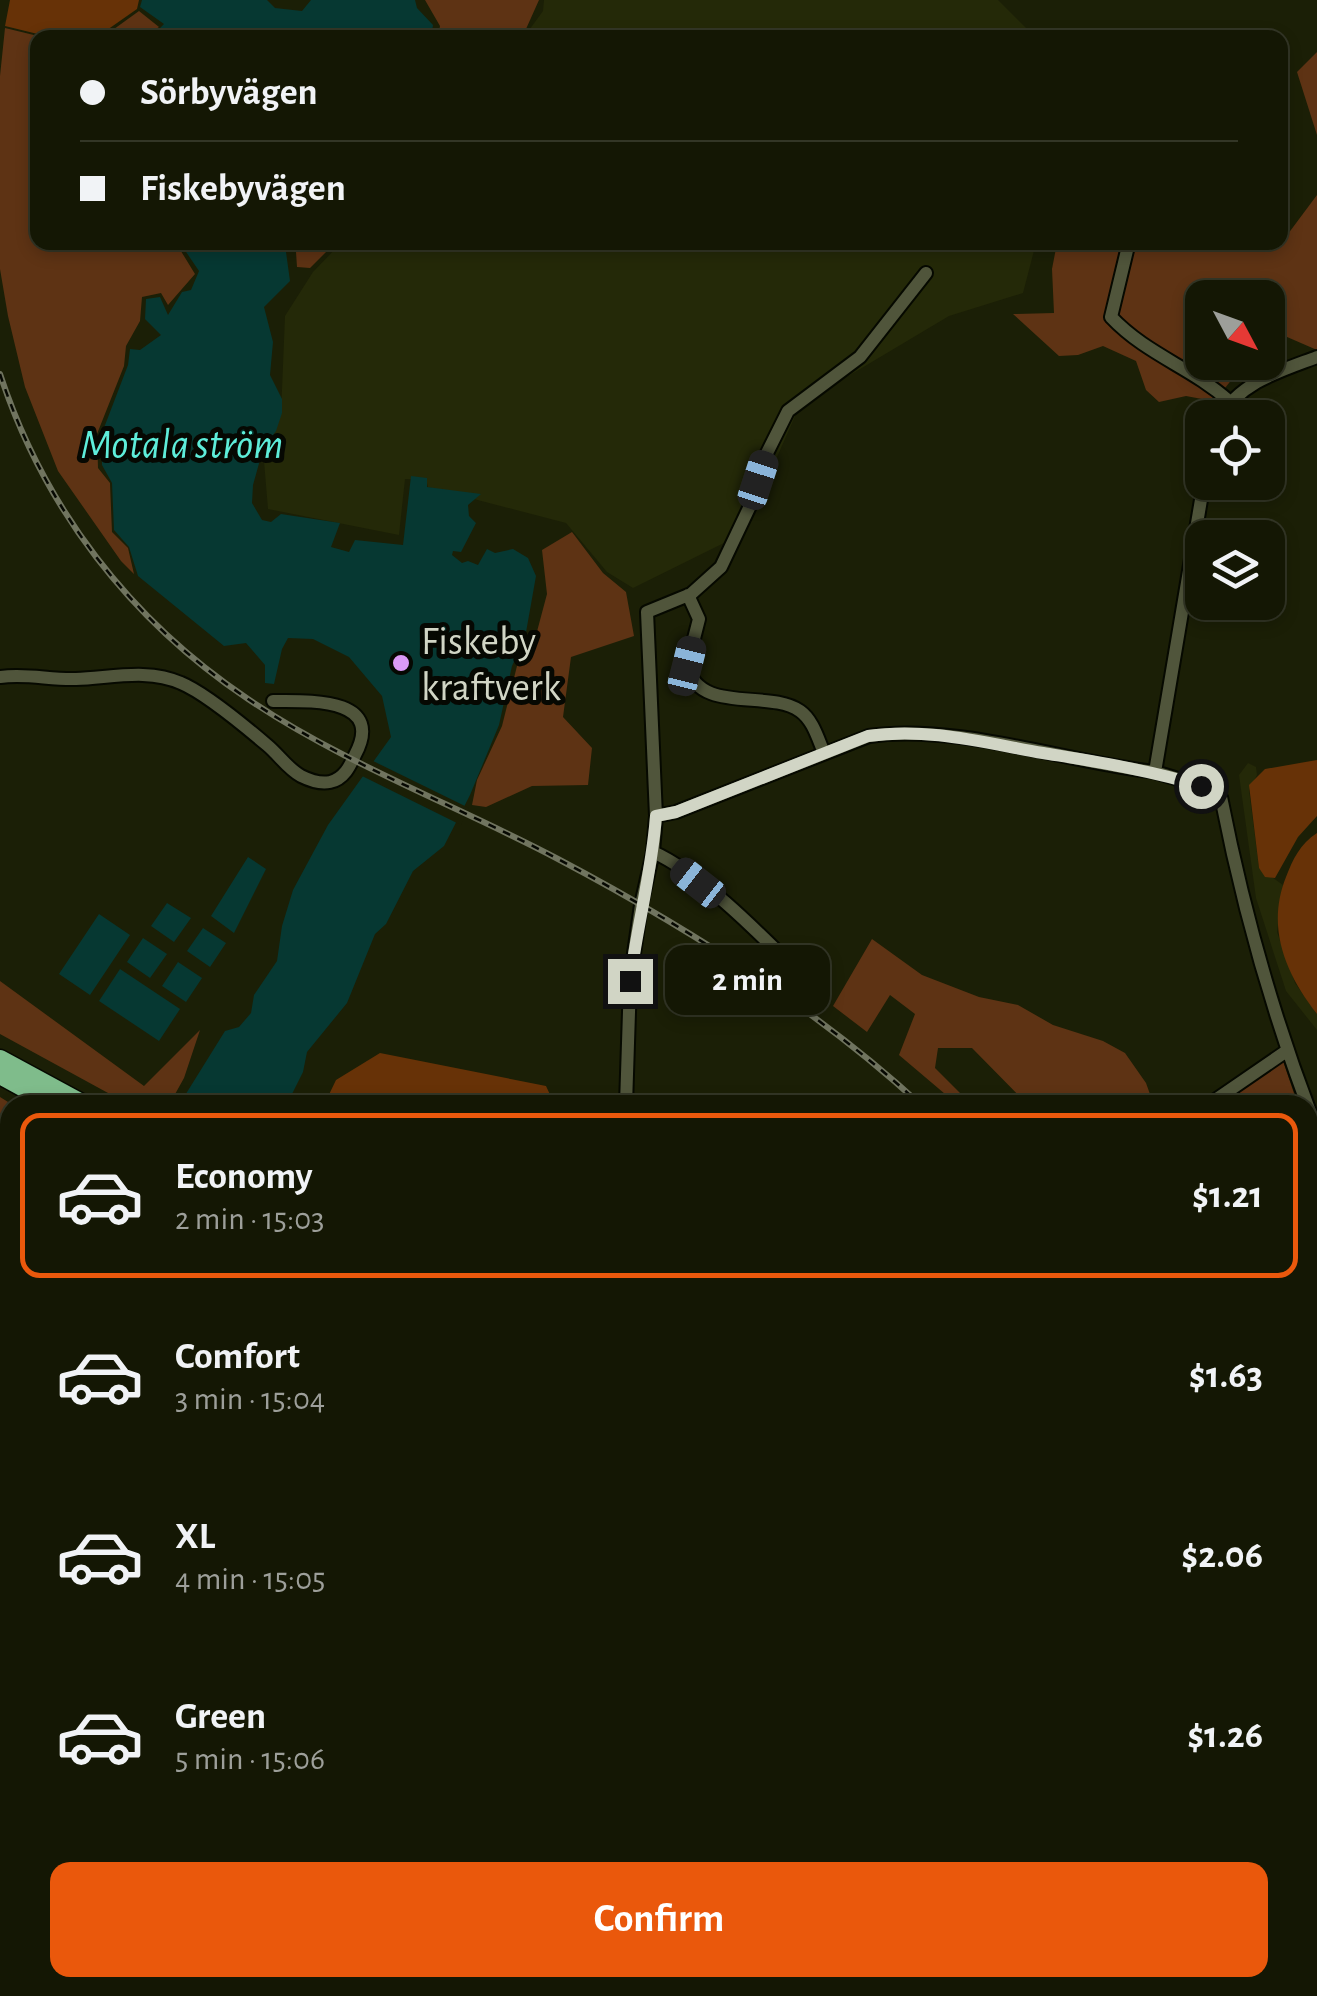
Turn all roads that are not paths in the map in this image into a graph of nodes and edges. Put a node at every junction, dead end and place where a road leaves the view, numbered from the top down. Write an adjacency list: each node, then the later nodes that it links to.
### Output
1 (1127, 250): 4 (street)
2 (926, 273): 7 (street)
3 (1317, 357): 5 (street)
4 (1228, 400)
5 (1230, 400)
6 (1201, 500): 11 (street)
7 (688, 595): 10 (street); 12 (street)
8 (0, 676): 9 (street)
9 (273, 700)
10 (824, 752): 11 (street); 12 (street)
11 (1156, 768): 15 (street)
12 (656, 816): 13 (street)
13 (653, 852): 14 (street); 20 (street)
14 (790, 964)
15 (1288, 1050): 21 (street); 22 (street)
16 (0, 1058): 19 (highway)
17 (0, 1075): 18 (highway)
18 (37, 1095)
19 (67, 1095)
20 (626, 1095)
21 (1223, 1095)
22 (1304, 1095)

